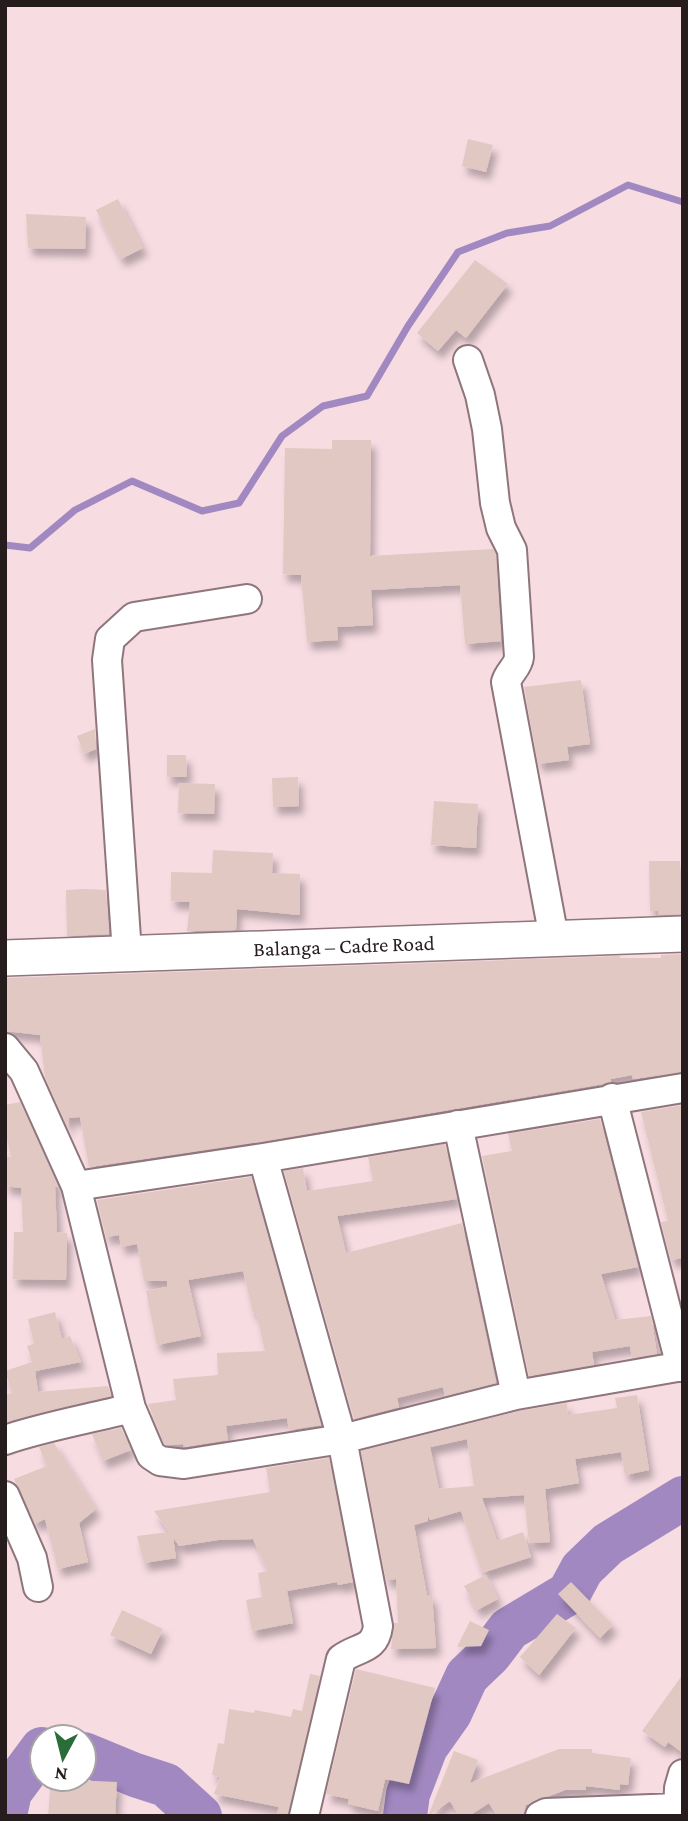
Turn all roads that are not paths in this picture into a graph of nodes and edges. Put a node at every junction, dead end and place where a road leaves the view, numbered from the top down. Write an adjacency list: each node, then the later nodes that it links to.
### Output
1 (468, 360): 4 (street)
2 (247, 599): 5 (street)
3 (683, 934): 4 (street, Balanga – Cadre Road)
4 (554, 938): 5 (street, Balanga – Cadre Road)
5 (127, 953): 6 (street, Balanga – Cadre Road)
6 (5, 958)
7 (5, 1048): 12 (street)
8 (683, 1088): 9 (street)
9 (612, 1098): 10 (street); 13 (street)
10 (458, 1125): 11 (street); 14 (street)
11 (263, 1158): 12 (street); 16 (street)
12 (76, 1186): 15 (street)
13 (682, 1366): 14 (street)
14 (516, 1395): 16 (street)
15 (131, 1408): 16 (street); 17 (street)
16 (342, 1439): 22 (street)
17 (5, 1440)
18 (5, 1496): 19 (street)
19 (38, 1587)
20 (683, 1774): 21 (street)
21 (678, 1812): 23 (street)
22 (304, 1816)
23 (540, 1816)

